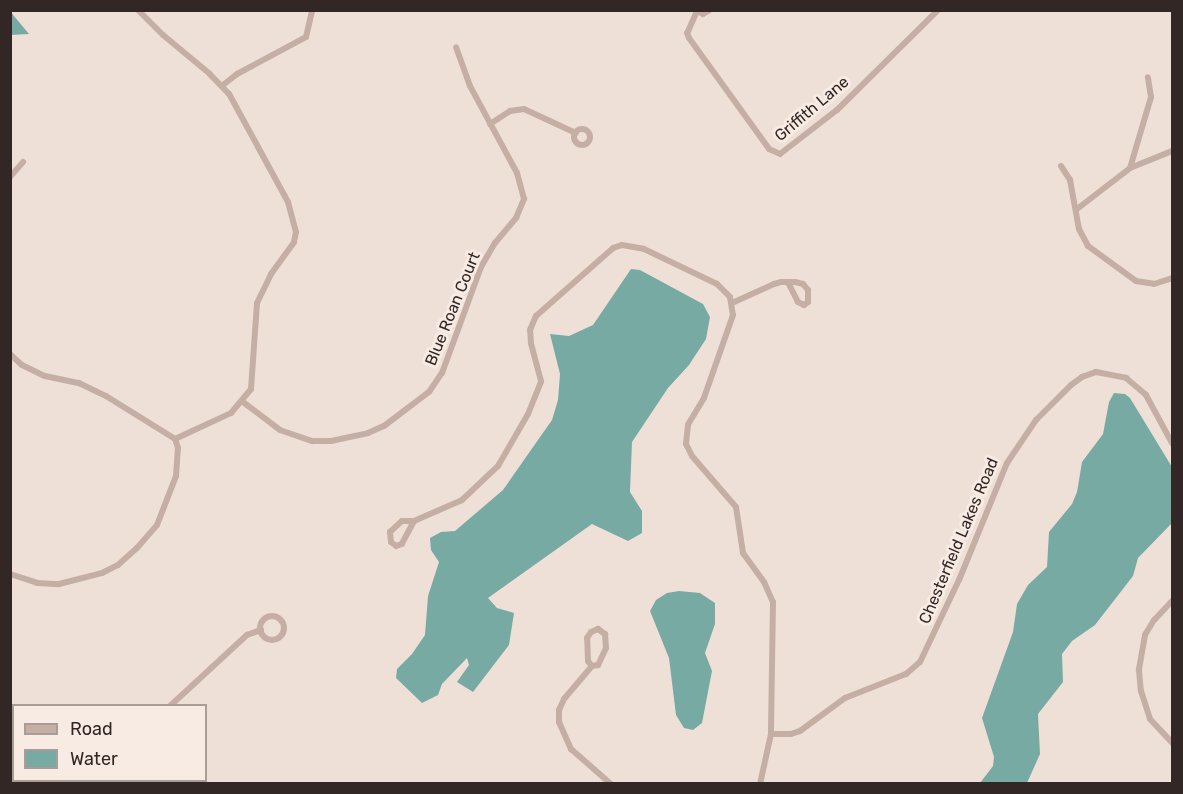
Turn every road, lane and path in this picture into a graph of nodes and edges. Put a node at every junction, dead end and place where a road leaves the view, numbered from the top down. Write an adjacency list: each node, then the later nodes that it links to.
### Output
1 (138, 10): 8 (street)
2 (312, 10): 8 (street)
3 (710, 10): 5 (street)
4 (938, 10): 5 (street, Griffith Lane)
5 (697, 11)
6 (456, 47): 9 (street, Blue Roan Court)
7 (1148, 77): 14 (street)
8 (223, 85): 21 (street)
9 (490, 124): 10 (street); 21 (street, Blue Roan Court)
10 (576, 133)
11 (1173, 151): 14 (street)
12 (23, 162): 15 (street)
13 (1061, 166): 16 (street)
14 (1130, 168): 16 (street)
15 (10, 177)
16 (1077, 209): 17 (street)
17 (1173, 278)
18 (788, 282): 19 (street)
19 (732, 303): 24 (street); 30 (street)
20 (10, 354): 22 (street)
21 (243, 402): 22 (street)
22 (175, 439): 25 (street)
23 (1173, 443): 30 (street, Chesterfield Lakes Road)
24 (414, 521): 24 (street)
25 (10, 574)
26 (1173, 601): 31 (street)
27 (261, 630): 27 (street); 29 (street)
28 (592, 666): 28 (street); 32 (street)
29 (171, 704)
30 (771, 734): 33 (street)
31 (1173, 743)
32 (611, 783)
33 (760, 783)

